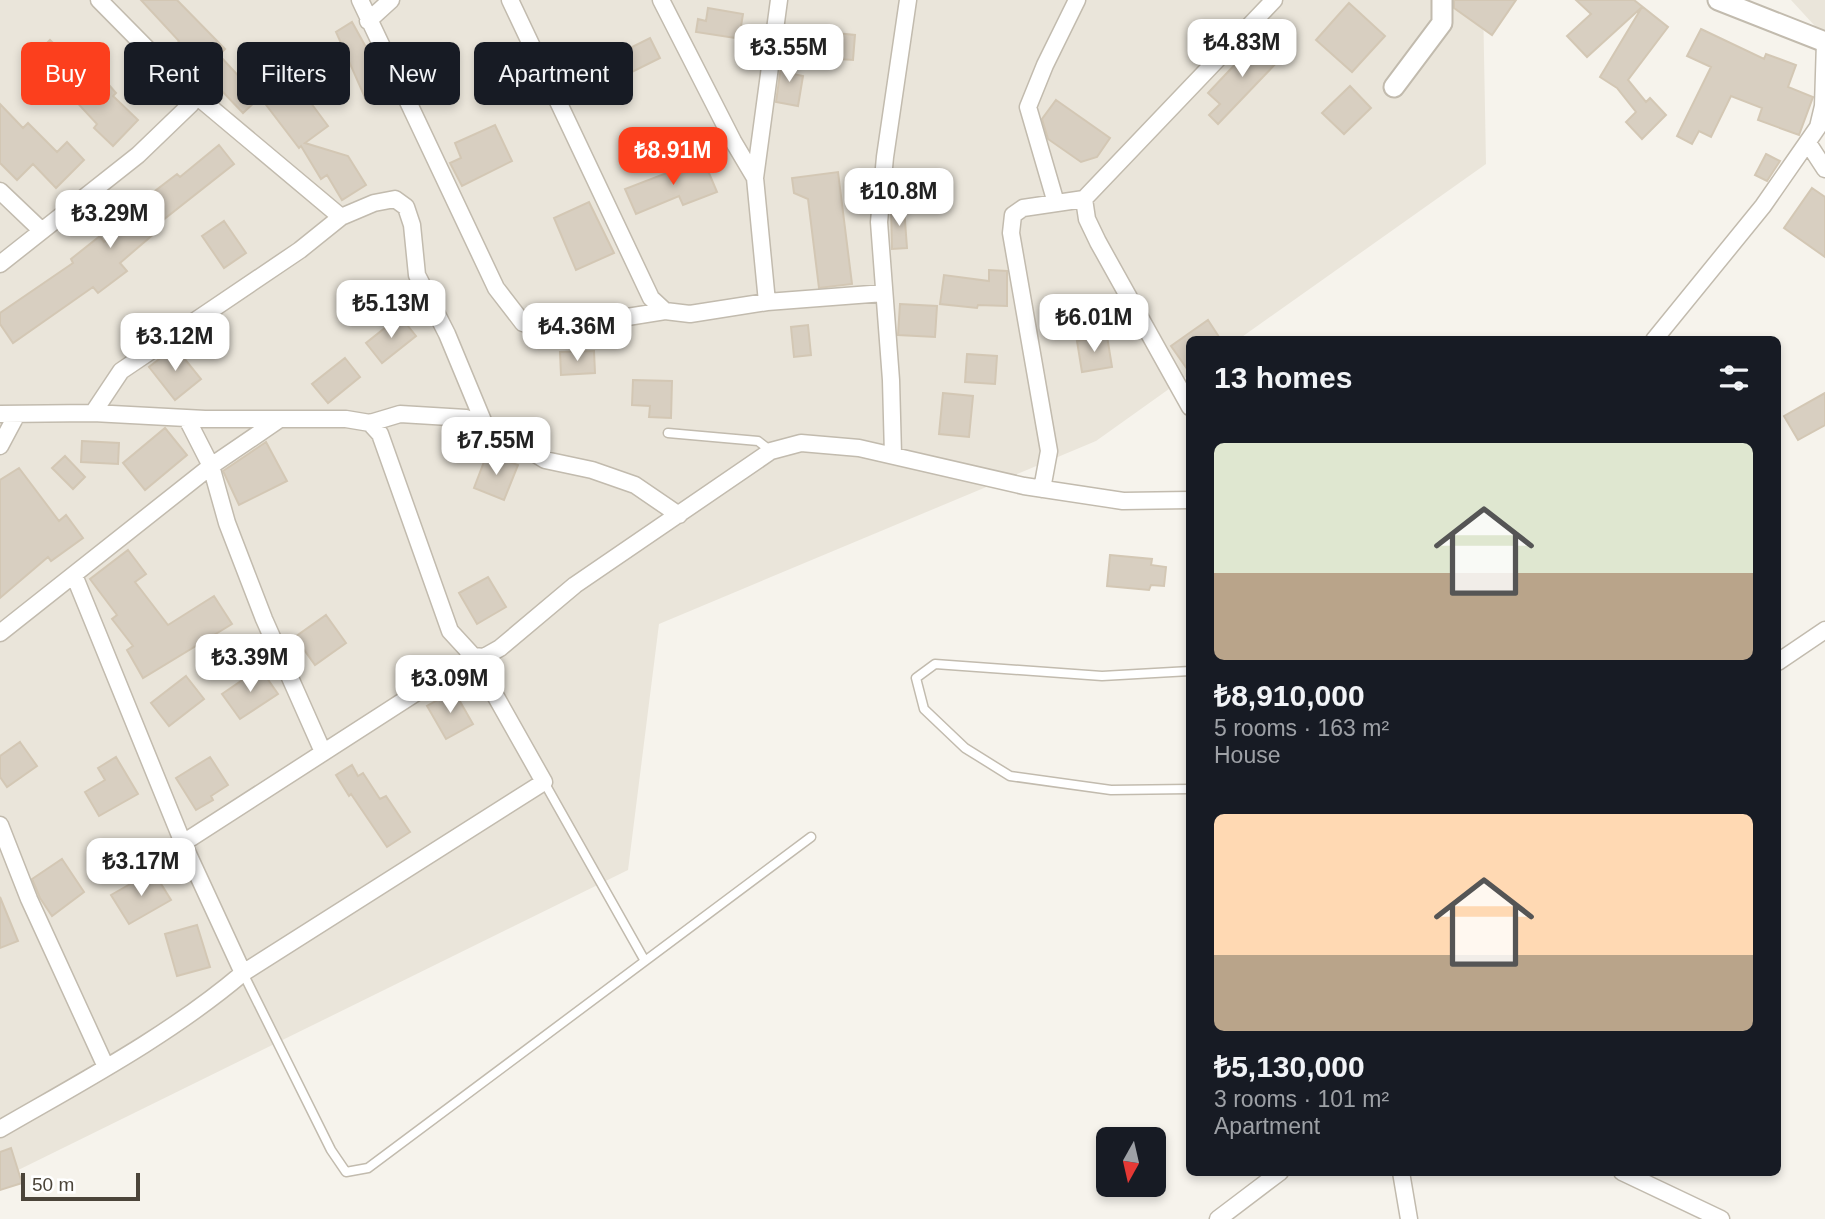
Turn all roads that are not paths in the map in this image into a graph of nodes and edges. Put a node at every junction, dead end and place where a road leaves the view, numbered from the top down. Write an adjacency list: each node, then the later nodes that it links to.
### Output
1 (99, 0): 13 (street)
2 (360, 0): 12 (street)
3 (391, 0): 12 (street)
4 (510, 0): 29 (street)
5 (661, 0): 20 (street)
6 (779, 0): 20 (street)
7 (908, 0): 27 (street)
8 (1077, 0): 23 (street)
9 (1274, 0): 22 (street)
10 (1442, 0): 15 (street)
11 (1718, 0): 14 (street)
12 (368, 21): 29 (street)
13 (141, 42)
14 (1825, 42): 18 (street)
15 (1394, 87)
16 (190, 105): 25 (street)
17 (207, 105): 24 (street)
18 (1808, 143): 19 (street); 30 (street)
19 (1825, 169)
20 (755, 178): 28 (street)
21 (0, 191): 25 (street)
22 (1084, 199): 23 (street); 31 (street)
23 (1056, 203): 43 (street)
24 (341, 217): 32 (street); 37 (street)
25 (42, 231): 26 (street)
26 (0, 264)
27 (884, 293): 28 (street); 41 (street)
28 (766, 302): 29 (street)
29 (665, 311)
30 (1657, 336)
31 (1186, 400)
32 (93, 413): 33 (street); 34 (street)
33 (8, 415): 39 (street)
34 (187, 419): 35 (street); 42 (street)
35 (280, 419): 36 (street); 42 (street)
36 (370, 423): 37 (street); 49 (street)
37 (486, 428): 45 (street)
38 (668, 433): 40 (lane)
39 (0, 446)
40 (771, 451): 41 (street); 45 (street)
41 (893, 455): 43 (street)
42 (211, 466): 46 (street); 52 (street)
43 (1042, 489): 44 (street)
44 (1186, 500)
45 (679, 515): 49 (street)
46 (74, 575): 48 (street); 57 (street)
47 (1825, 631): 50 (street)
48 (0, 633)
49 (473, 656): 52 (street); 53 (street)
50 (1781, 660)
51 (1186, 671): 54 (lane)
52 (323, 752): 57 (street)
53 (544, 782): 58 (lane); 59 (street)
54 (1186, 789)
55 (0, 825): 60 (street)
56 (811, 837): 58 (lane)
57 (184, 843): 59 (street)
58 (645, 961): 59 (lane)
59 (243, 973): 60 (street)
60 (106, 1067): 61 (street)
61 (0, 1129)
62 (1275, 1176): 65 (street)
63 (1402, 1176): 66 (street)
64 (1630, 1176): 67 (street)
65 (1218, 1219)
66 (1409, 1219)
67 (1721, 1219)

